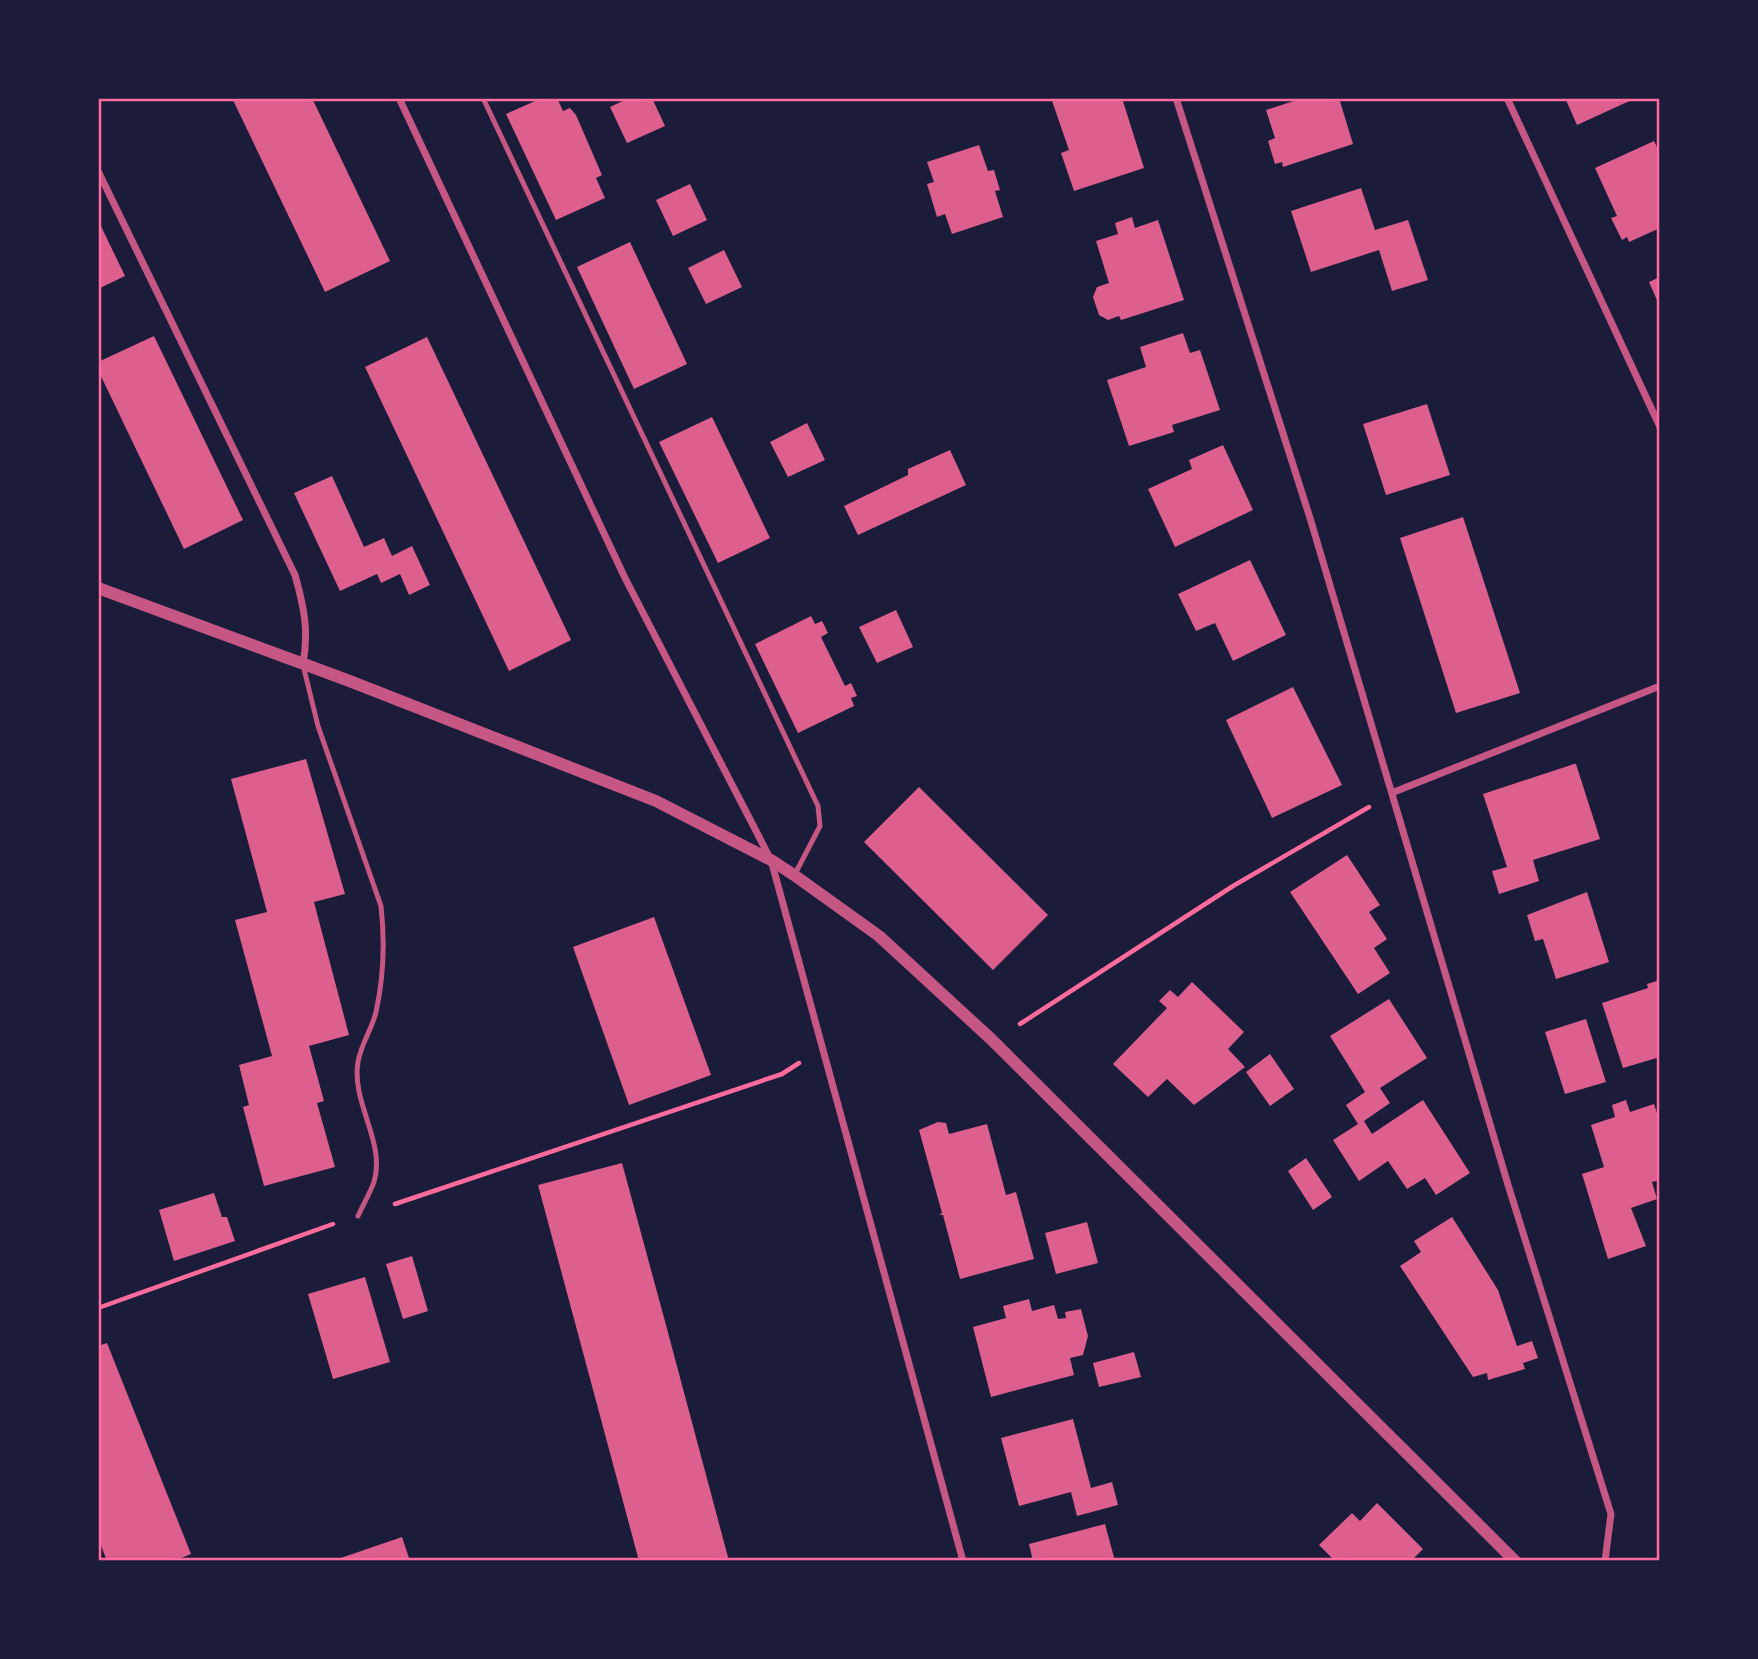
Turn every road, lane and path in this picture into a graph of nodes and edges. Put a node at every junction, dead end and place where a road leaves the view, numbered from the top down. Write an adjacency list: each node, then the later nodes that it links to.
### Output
1 (399, 98): 11 (street)
2 (483, 98): 12 (lane)
3 (1176, 98): 10 (street)
4 (1507, 98): 6 (street)
5 (98, 171): 8 (street)
6 (1660, 428)
7 (98, 588): 8 (street)
8 (303, 665): 11 (street); 15 (lane)
9 (1660, 686): 10 (street)
10 (1394, 792): 13 (path); 19 (street)
11 (771, 860): 12 (street); 17 (street)
12 (794, 875): 13 (street)
13 (991, 1039): 18 (street)
14 (782, 1074): 15 (path)
15 (358, 1216): 16 (path)
16 (98, 1308)
17 (963, 1561)
18 (1516, 1561)
19 (1605, 1561)

